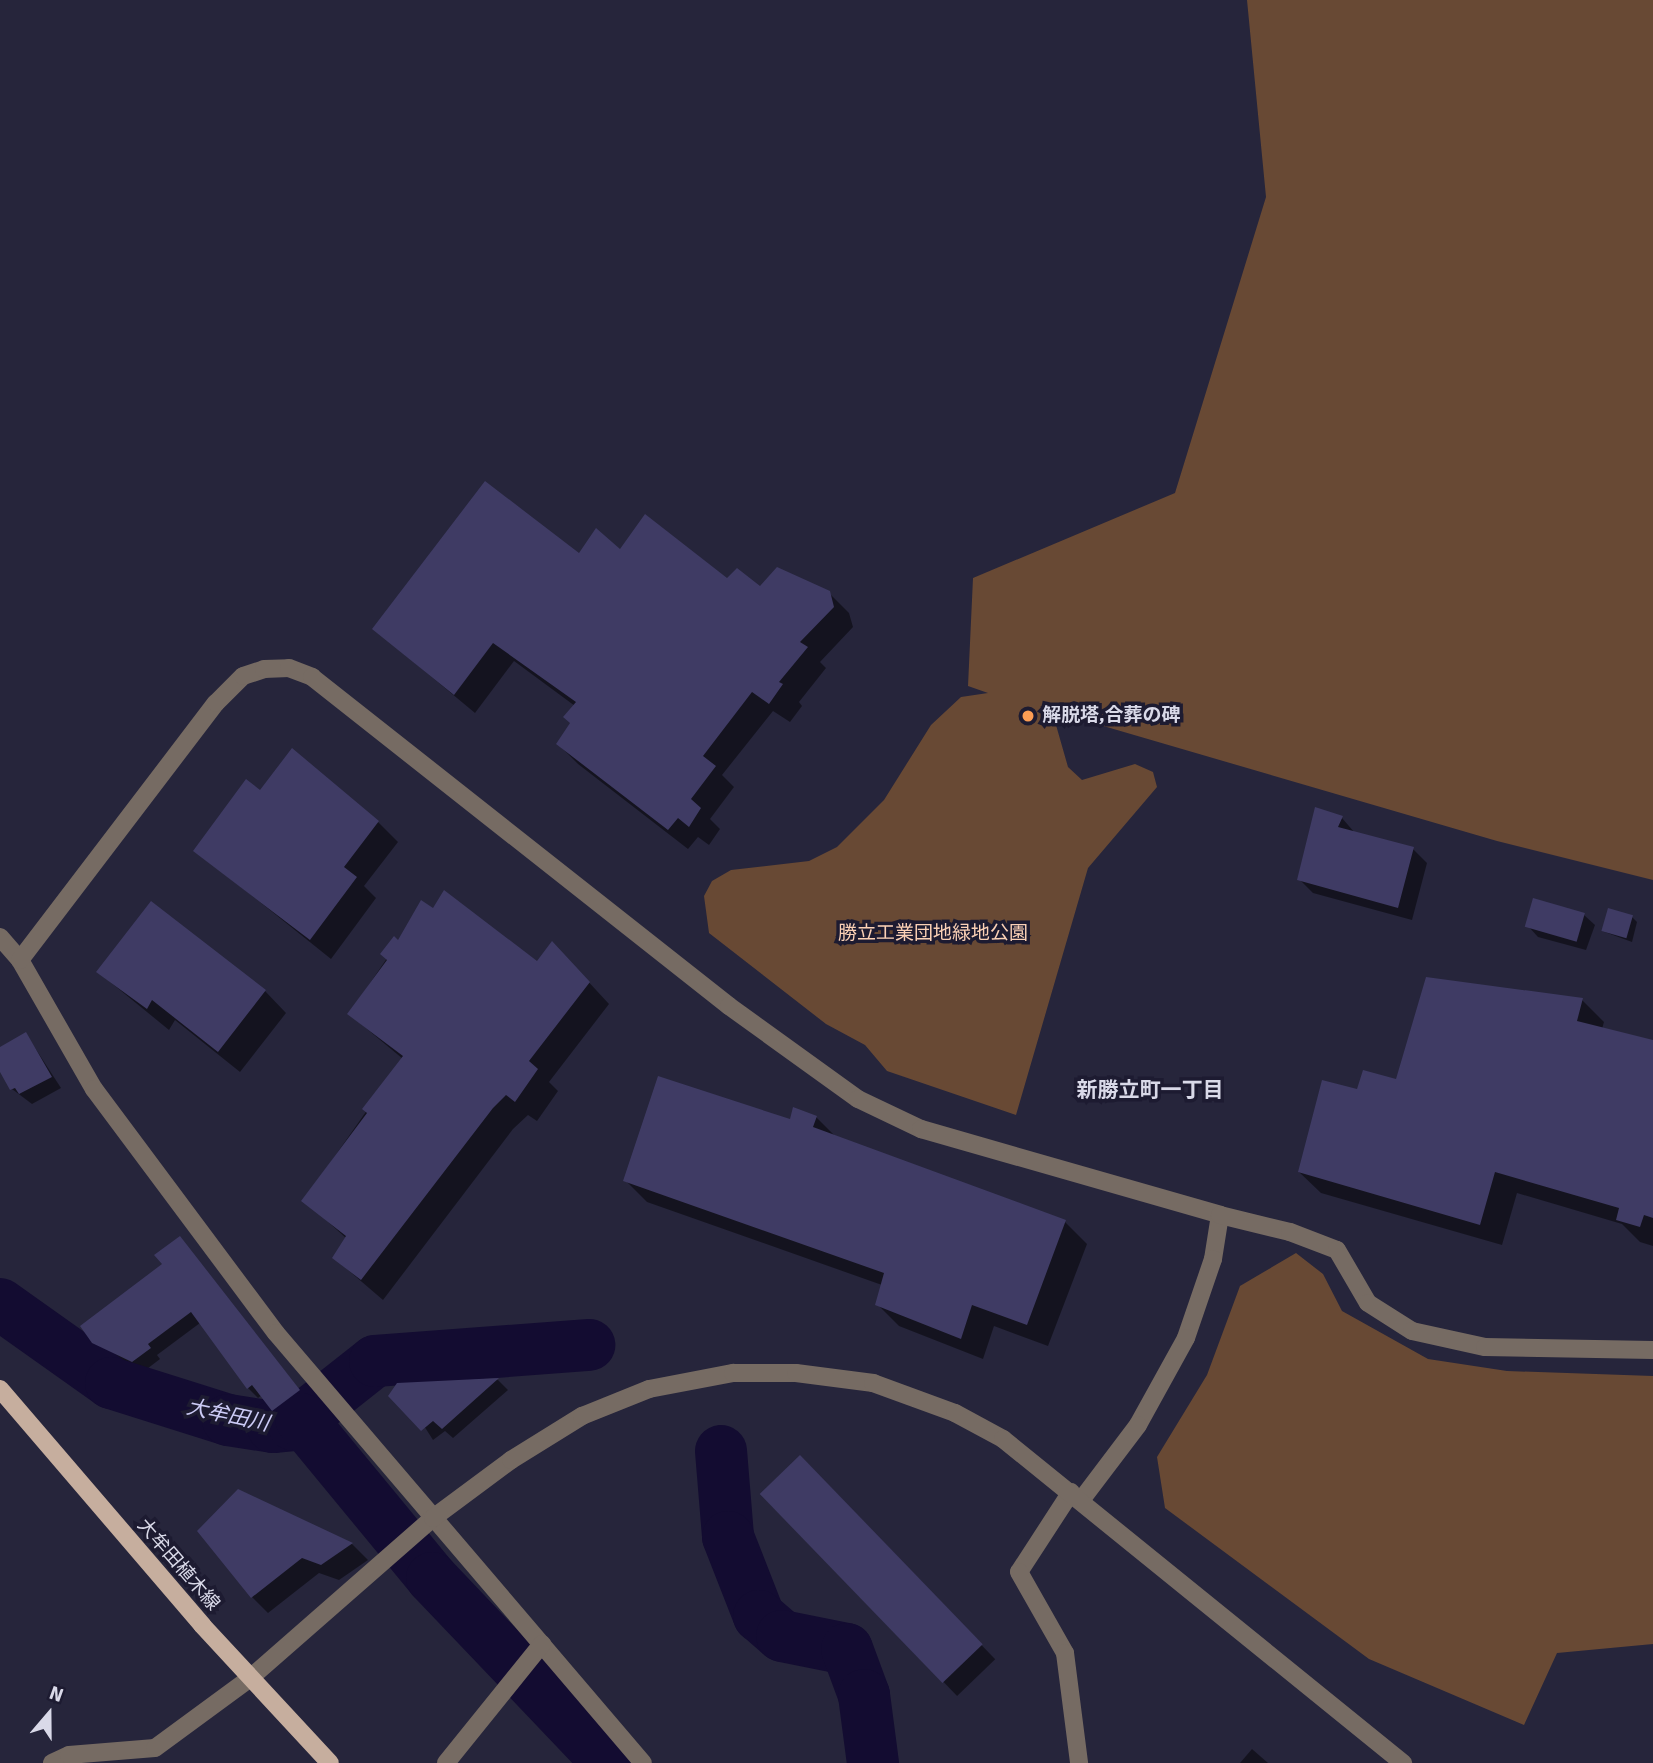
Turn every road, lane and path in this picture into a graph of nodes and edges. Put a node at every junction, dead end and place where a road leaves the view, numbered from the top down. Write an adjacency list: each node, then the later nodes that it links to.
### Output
1 (0, 937): 2 (street)
2 (20, 960): 3 (street); 7 (street)
3 (1220, 1215): 4 (street); 6 (street)
4 (1653, 1350)
5 (0, 1389): 9 (main road, 大牟田植木線)
6 (1077, 1495): 7 (street); 14 (street); 15 (street)
7 (427, 1524): 8 (street); 9 (street)
8 (537, 1650): 12 (street); 13 (street)
9 (249, 1679): 10 (street); 11 (main road, 大牟田植木線)
10 (52, 1763)
11 (330, 1763)
12 (446, 1763)
13 (643, 1763)
14 (1079, 1763)
15 (1404, 1763)

